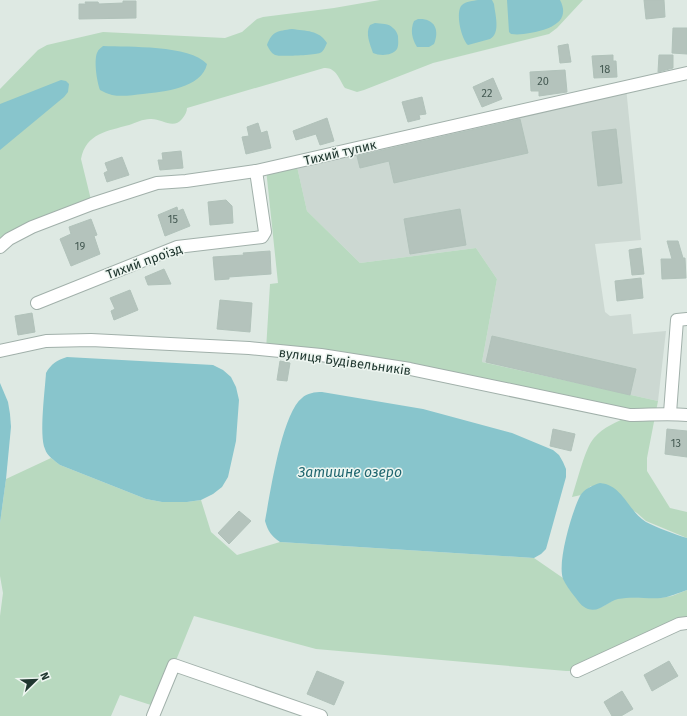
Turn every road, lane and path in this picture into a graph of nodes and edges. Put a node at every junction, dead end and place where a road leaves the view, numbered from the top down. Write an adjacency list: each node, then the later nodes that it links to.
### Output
1 (687, 73): 2 (street, Тихий тупик)
2 (256, 171): 3 (street, Тихий тупик); 4 (street, Тихий проїзд)
3 (0, 247)
4 (37, 303)
5 (687, 319): 7 (street)
6 (0, 351): 7 (street, вулиця Будівельників)
7 (670, 413): 8 (street, вулиця Будівельників)
8 (687, 415)
9 (687, 623): 10 (street)
10 (577, 671)
11 (153, 716): 12 (street)
12 (321, 716)

